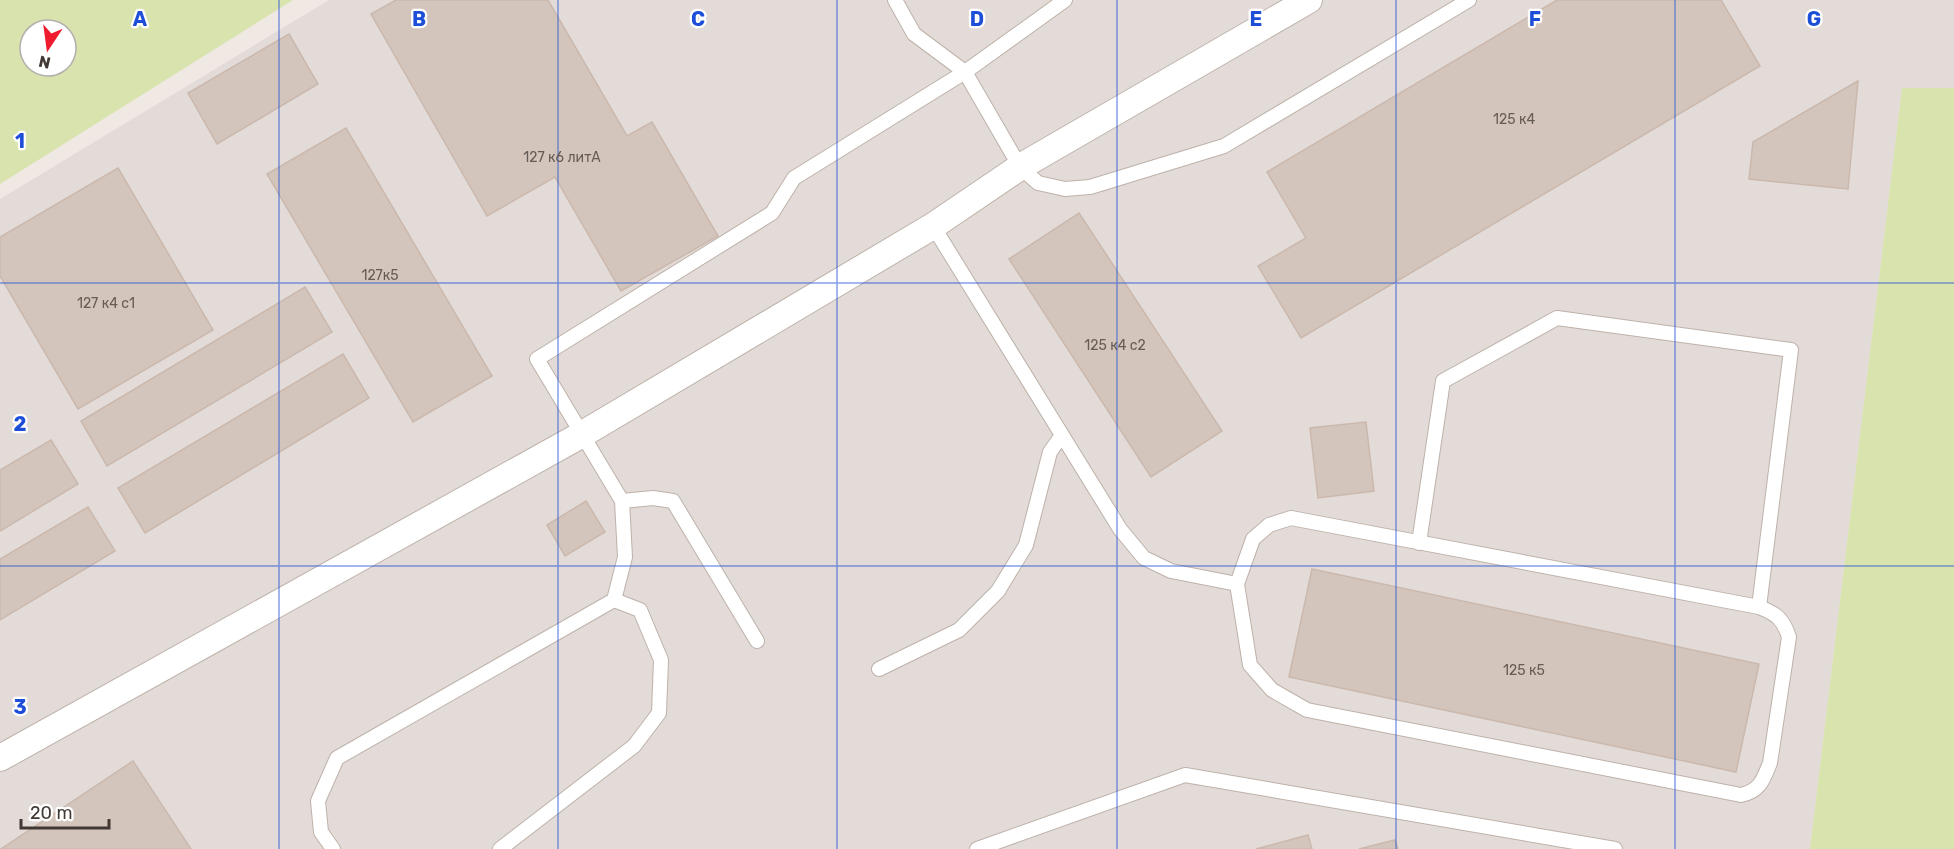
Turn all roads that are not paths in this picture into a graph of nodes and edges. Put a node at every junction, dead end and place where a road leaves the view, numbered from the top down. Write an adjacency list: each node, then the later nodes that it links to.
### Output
1 (895, 0): 5 (lane)
2 (1065, 0): 5 (lane)
3 (1309, 0): 6 (street)
4 (1468, 0): 6 (lane)
5 (965, 72): 6 (lane); 8 (lane)
6 (1020, 167): 7 (street)
7 (933, 226): 8 (street); 9 (lane)
8 (582, 435): 10 (lane); 17 (street)
9 (1062, 435): 12 (lane); 16 (lane)
10 (622, 501): 13 (lane); 15 (lane)
11 (1419, 543): 12 (lane); 14 (lane); 14 (lane)
12 (1238, 584): 14 (lane)
13 (614, 600): 18 (lane); 19 (lane)
14 (1759, 607)
15 (757, 641)
16 (879, 669)
17 (0, 758)
18 (333, 849)
19 (500, 849)
20 (977, 849): 21 (lane)
21 (1616, 849)

